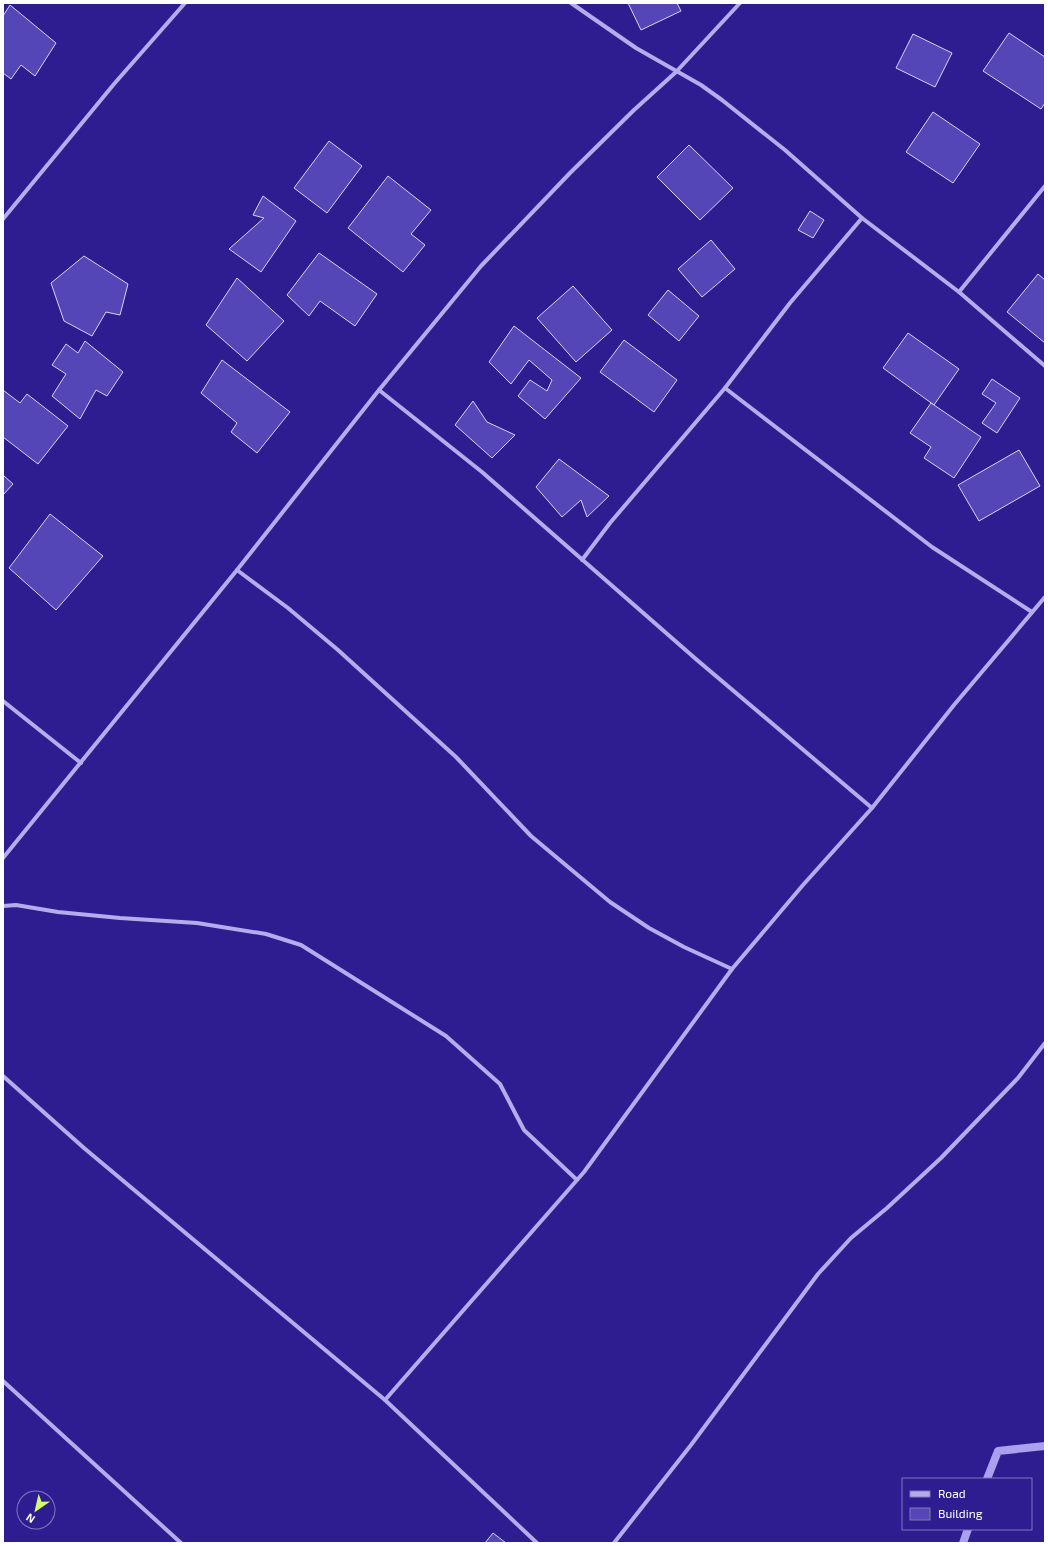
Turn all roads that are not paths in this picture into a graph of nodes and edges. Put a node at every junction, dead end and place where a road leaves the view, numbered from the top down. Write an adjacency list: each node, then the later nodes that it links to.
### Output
1 (185, 3): 7 (street)
2 (571, 3): 4 (street)
3 (740, 3): 4 (street)
4 (676, 72): 6 (street); 11 (street)
5 (1045, 186): 8 (street)
6 (862, 218): 8 (street); 10 (street)
7 (3, 219)
8 (959, 292): 9 (street)
9 (1045, 366)
10 (725, 388): 12 (street); 15 (street)
11 (379, 390): 12 (street); 13 (street)
12 (582, 560): 18 (street)
13 (237, 570): 17 (street); 21 (street)
14 (1045, 597): 15 (street)
15 (1032, 612): 18 (street)
16 (3, 701): 17 (street)
17 (81, 763): 19 (street)
18 (872, 808): 21 (street)
19 (3, 858)
20 (3, 906): 24 (street)
21 (732, 969): 24 (street)
22 (1045, 1043): 29 (street)
23 (3, 1076): 26 (street)
24 (577, 1180): 26 (street)
25 (3, 1381): 27 (street)
26 (385, 1400): 28 (street)
27 (181, 1543)
28 (537, 1543)
29 (614, 1543)

